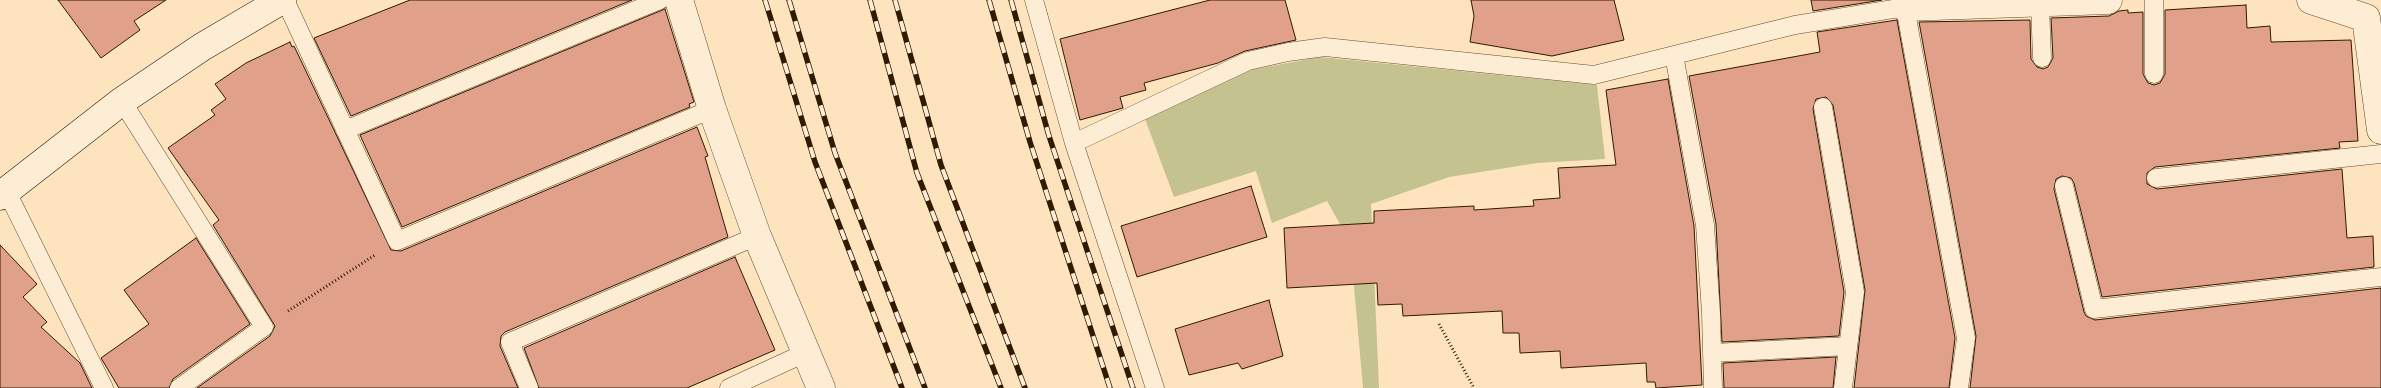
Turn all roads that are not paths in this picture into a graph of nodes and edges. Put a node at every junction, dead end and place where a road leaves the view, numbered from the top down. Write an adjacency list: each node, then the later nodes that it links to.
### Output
1 (283, 0): 14 (street); 17 (lane)
2 (660, 0): 17 (lane)
3 (680, 0): 16 (street)
4 (1034, 0): 19 (lane)
5 (2108, 0): 9 (street)
6 (2154, 0): 13 (lane)
7 (2311, 0): 18 (street)
8 (1948, 2): 9 (street); 10 (street)
9 (2040, 3): 12 (lane)
10 (1905, 8): 11 (lane); 37 (lane)
11 (1674, 55): 19 (lane); 28 (lane)
12 (2042, 58)
13 (2154, 74)
14 (122, 101): 23 (street); 30 (lane)
15 (1823, 107): 26 (lane)
16 (712, 108): 17 (lane); 24 (street)
17 (345, 130)
18 (2381, 130)
19 (1074, 143): 34 (lane)
20 (2381, 154): 21 (lane)
21 (2156, 178)
22 (2064, 186): 25 (lane)
23 (3, 193): 29 (lane)
24 (757, 236): 27 (street); 31 (lane)
25 (2381, 277)
26 (1848, 346): 28 (lane); 36 (lane)
27 (805, 353): 32 (lane); 33 (street)
28 (1713, 353): 35 (lane)
29 (104, 388)
30 (179, 388)
31 (529, 388)
32 (729, 388)
33 (821, 388)
34 (1155, 388)
35 (1713, 388)
36 (1843, 388)
37 (1959, 388)

